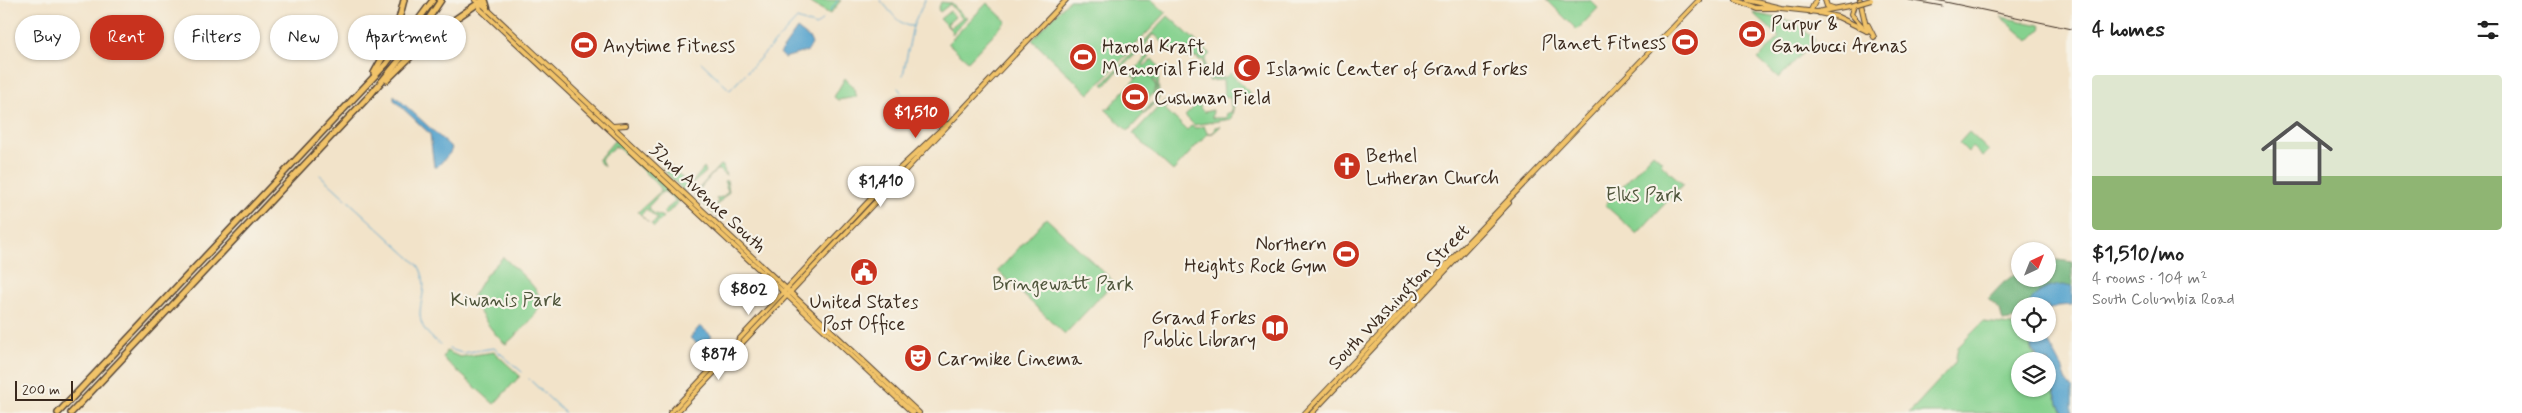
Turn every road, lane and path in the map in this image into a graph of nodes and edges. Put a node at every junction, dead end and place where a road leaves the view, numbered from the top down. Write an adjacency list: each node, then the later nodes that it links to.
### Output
1 (404, 0): 23 (highway)
2 (433, 0): 23 (highway)
3 (441, 0): 24 (highway)
4 (1066, 0): 30 (main road)
5 (1699, 0): 29 (main road, South Washington Street)
6 (1736, 0): 13 (main road)
7 (1748, 0): 13 (main road)
8 (1816, 0): 17 (main road)
9 (1825, 0): 15 (main road)
10 (1860, 0): 19 (main road)
11 (1872, 0): 14 (main road, bridge)
12 (481, 1): 16 (highway); 22 (main road, 32nd Avenue South); 24 (highway)
13 (1757, 5): 17 (main road)
14 (1854, 5): 15 (main road); 20 (main road)
15 (1838, 8): 18 (main road)
16 (488, 10): 22 (main road, 32nd Avenue South)
17 (1810, 12): 18 (main road)
18 (1817, 12): 20 (main road)
19 (1864, 16): 20 (main road); 21 (main road)
20 (1867, 31)
21 (1874, 38)
22 (532, 54): 25 (main road, 32nd Avenue South); 27 (main road, 32nd Avenue South)
23 (364, 87): 40 (highway)
24 (372, 94): 41 (highway)
25 (612, 125): 26 (main road); 27 (main road, 32nd Avenue South)
26 (626, 125)
27 (618, 133): 28 (main road, 32nd Avenue South)
28 (686, 197): 30 (main road, 32nd Avenue South); 31 (main road, 32nd Avenue South)
29 (1512, 199): 46 (main road, South Washington Street); 47 (main road, South Washington Street)
30 (788, 290): 31 (main road); 36 (main road, 32nd Avenue South)
31 (784, 294): 32 (main road); 33 (main road, 32nd Avenue South); 35 (main road)
32 (765, 312): 34 (main road); 35 (main road)
33 (815, 322): 36 (main road); 38 (main road, 32nd Avenue South)
34 (748, 331): 37 (main road); 42 (main road)
35 (749, 337): 37 (main road)
36 (850, 348): 38 (main road, 32nd Avenue South)
37 (730, 356): 43 (main road)
38 (871, 370): 39 (main road, 32nd Avenue South)
39 (902, 400): 44 (main road, 32nd Avenue South); 45 (main road, 32nd Avenue South)
40 (58, 413)
41 (70, 413)
42 (670, 413)
43 (676, 413)
44 (913, 413)
45 (919, 413)
46 (1305, 413)
47 (1312, 413)

